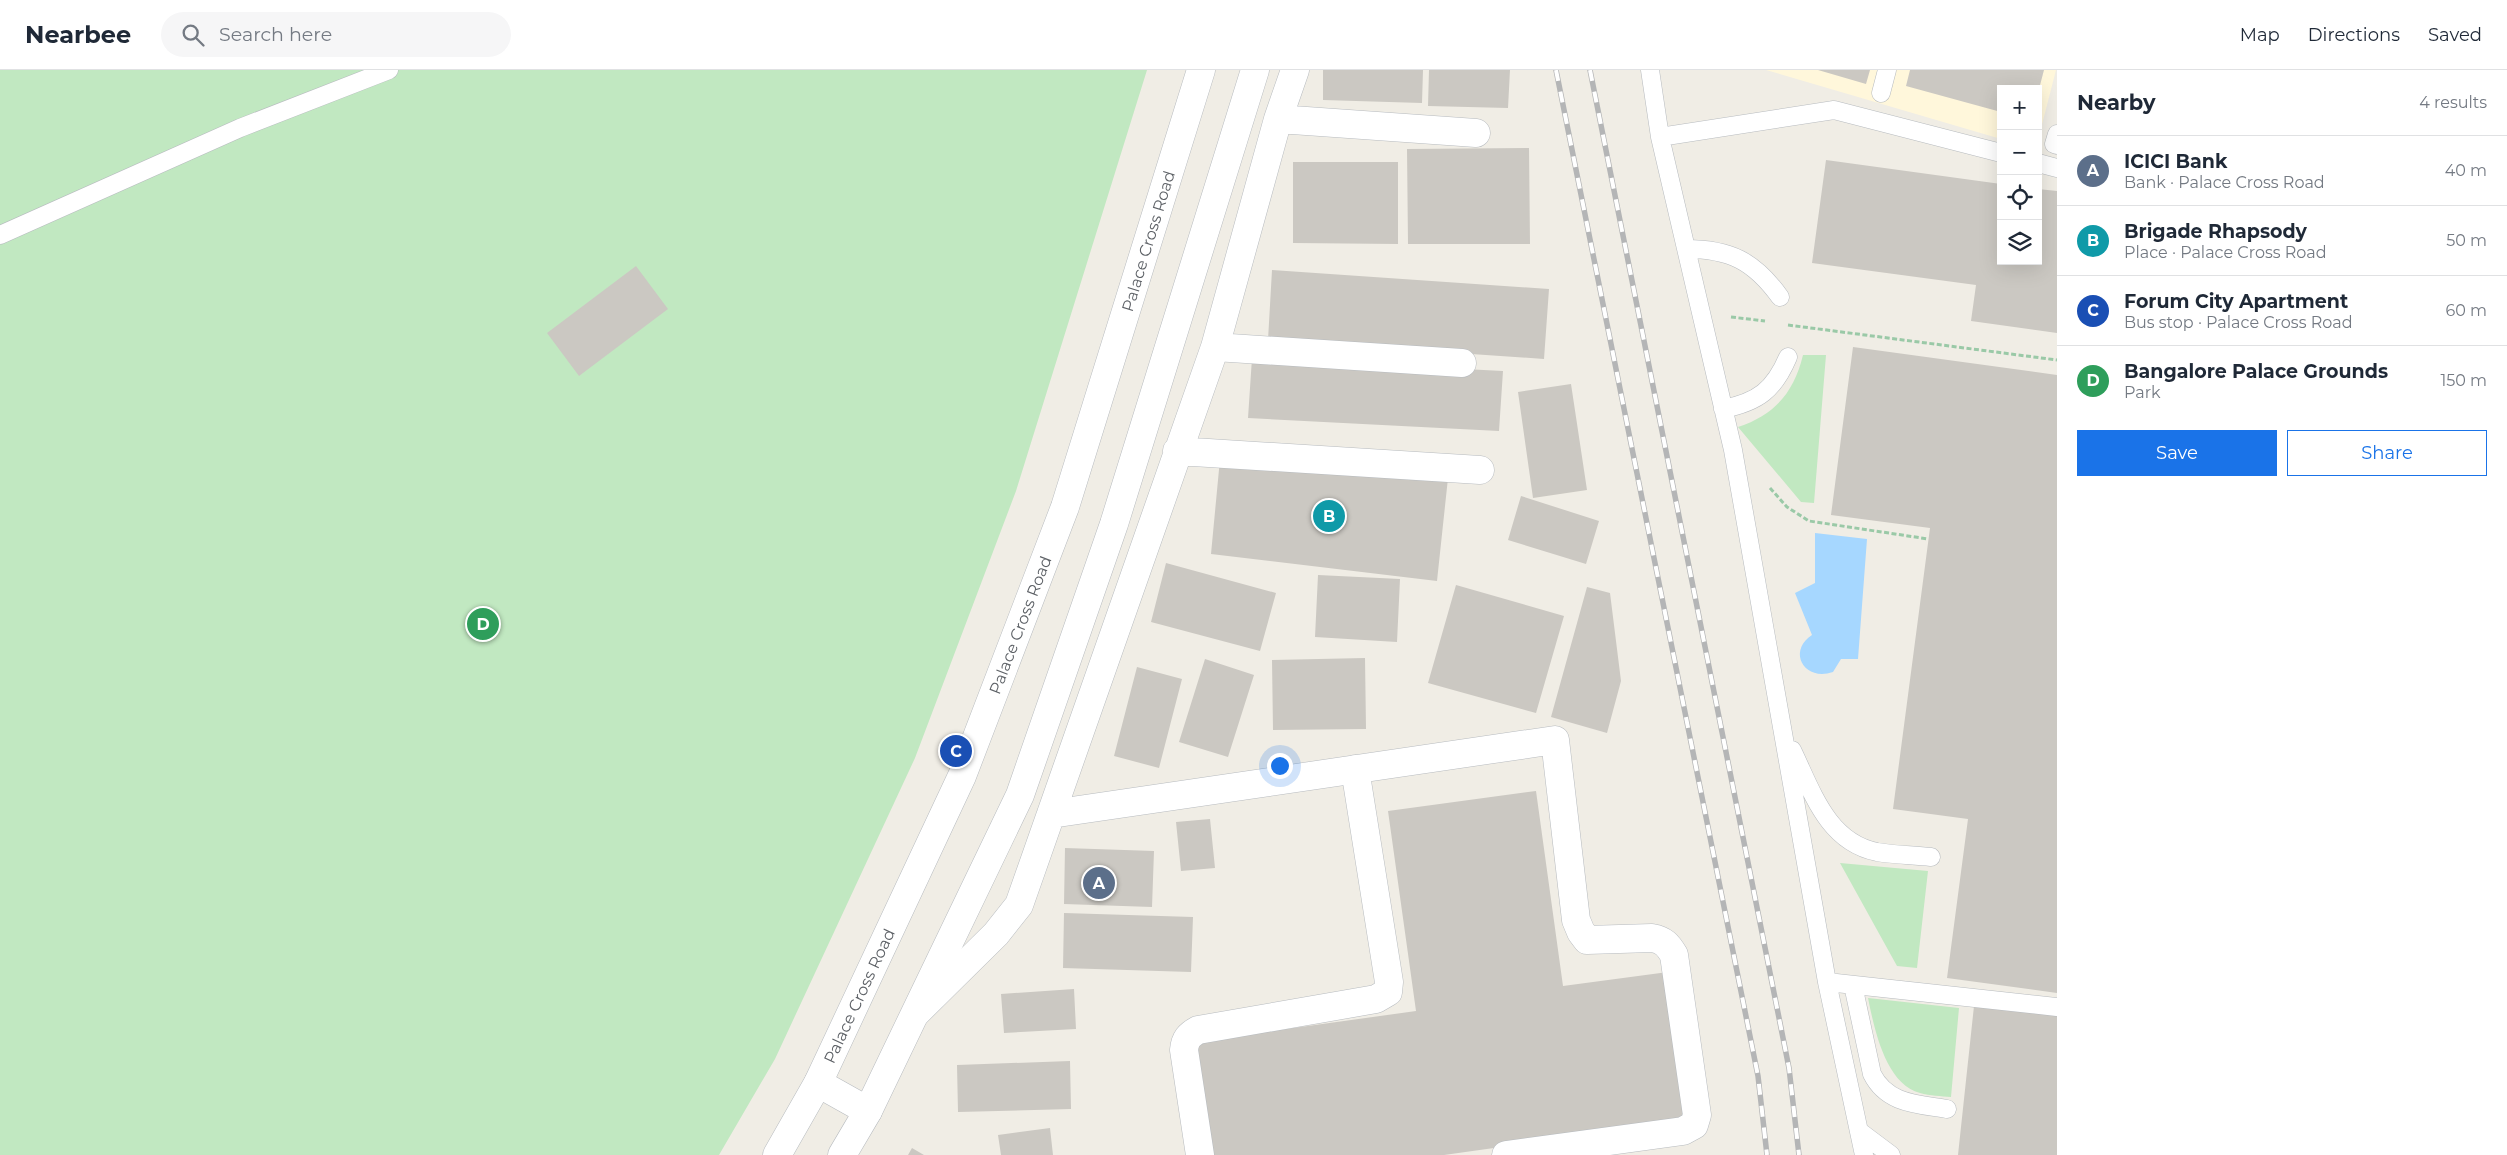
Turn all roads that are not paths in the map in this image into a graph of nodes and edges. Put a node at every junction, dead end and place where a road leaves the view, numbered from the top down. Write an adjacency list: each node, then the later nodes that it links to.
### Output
1 (389, 70): 16 (lane)
2 (1201, 70): 33 (street, Palace Cross Road)
3 (1255, 70): 32 (street)
4 (1295, 70): 8 (street)
5 (1650, 70): 11 (lane)
6 (1888, 70): 7 (lane)
7 (1881, 93)
8 (1278, 120): 9 (street); 19 (street)
9 (1476, 133)
10 (2057, 134): 12 (lane)
11 (1660, 137): 13 (lane); 17 (lane)
12 (2057, 145)
13 (1997, 152)
14 (2042, 164): 15 (lane)
15 (2057, 168)
16 (0, 235)
17 (1686, 249): 18 (lane); 22 (lane)
18 (1780, 297)
19 (1214, 347): 21 (street); 23 (street)
20 (1788, 357): 22 (lane)
21 (1462, 363)
22 (1723, 409): 25 (lane)
23 (1177, 450): 24 (street); 27 (street)
24 (1480, 470)
25 (1783, 732): 28 (lane); 29 (lane)
26 (1355, 769): 27 (street); 39 (street); 40 (street)
27 (1051, 814): 32 (street)
28 (1931, 857)
29 (1827, 982): 30 (lane); 36 (lane)
30 (1853, 985): 31 (lane); 34 (lane)
31 (2057, 1007)
32 (914, 1016): 35 (street)
33 (818, 1083): 35 (street); 37 (street, Palace Cross Road)
34 (1947, 1109)
35 (868, 1111): 38 (street)
36 (1859, 1130): 41 (lane); 42 (lane)
37 (777, 1155)
38 (842, 1155)
39 (1200, 1155)
40 (1506, 1155)
41 (1864, 1155)
42 (1891, 1155)

